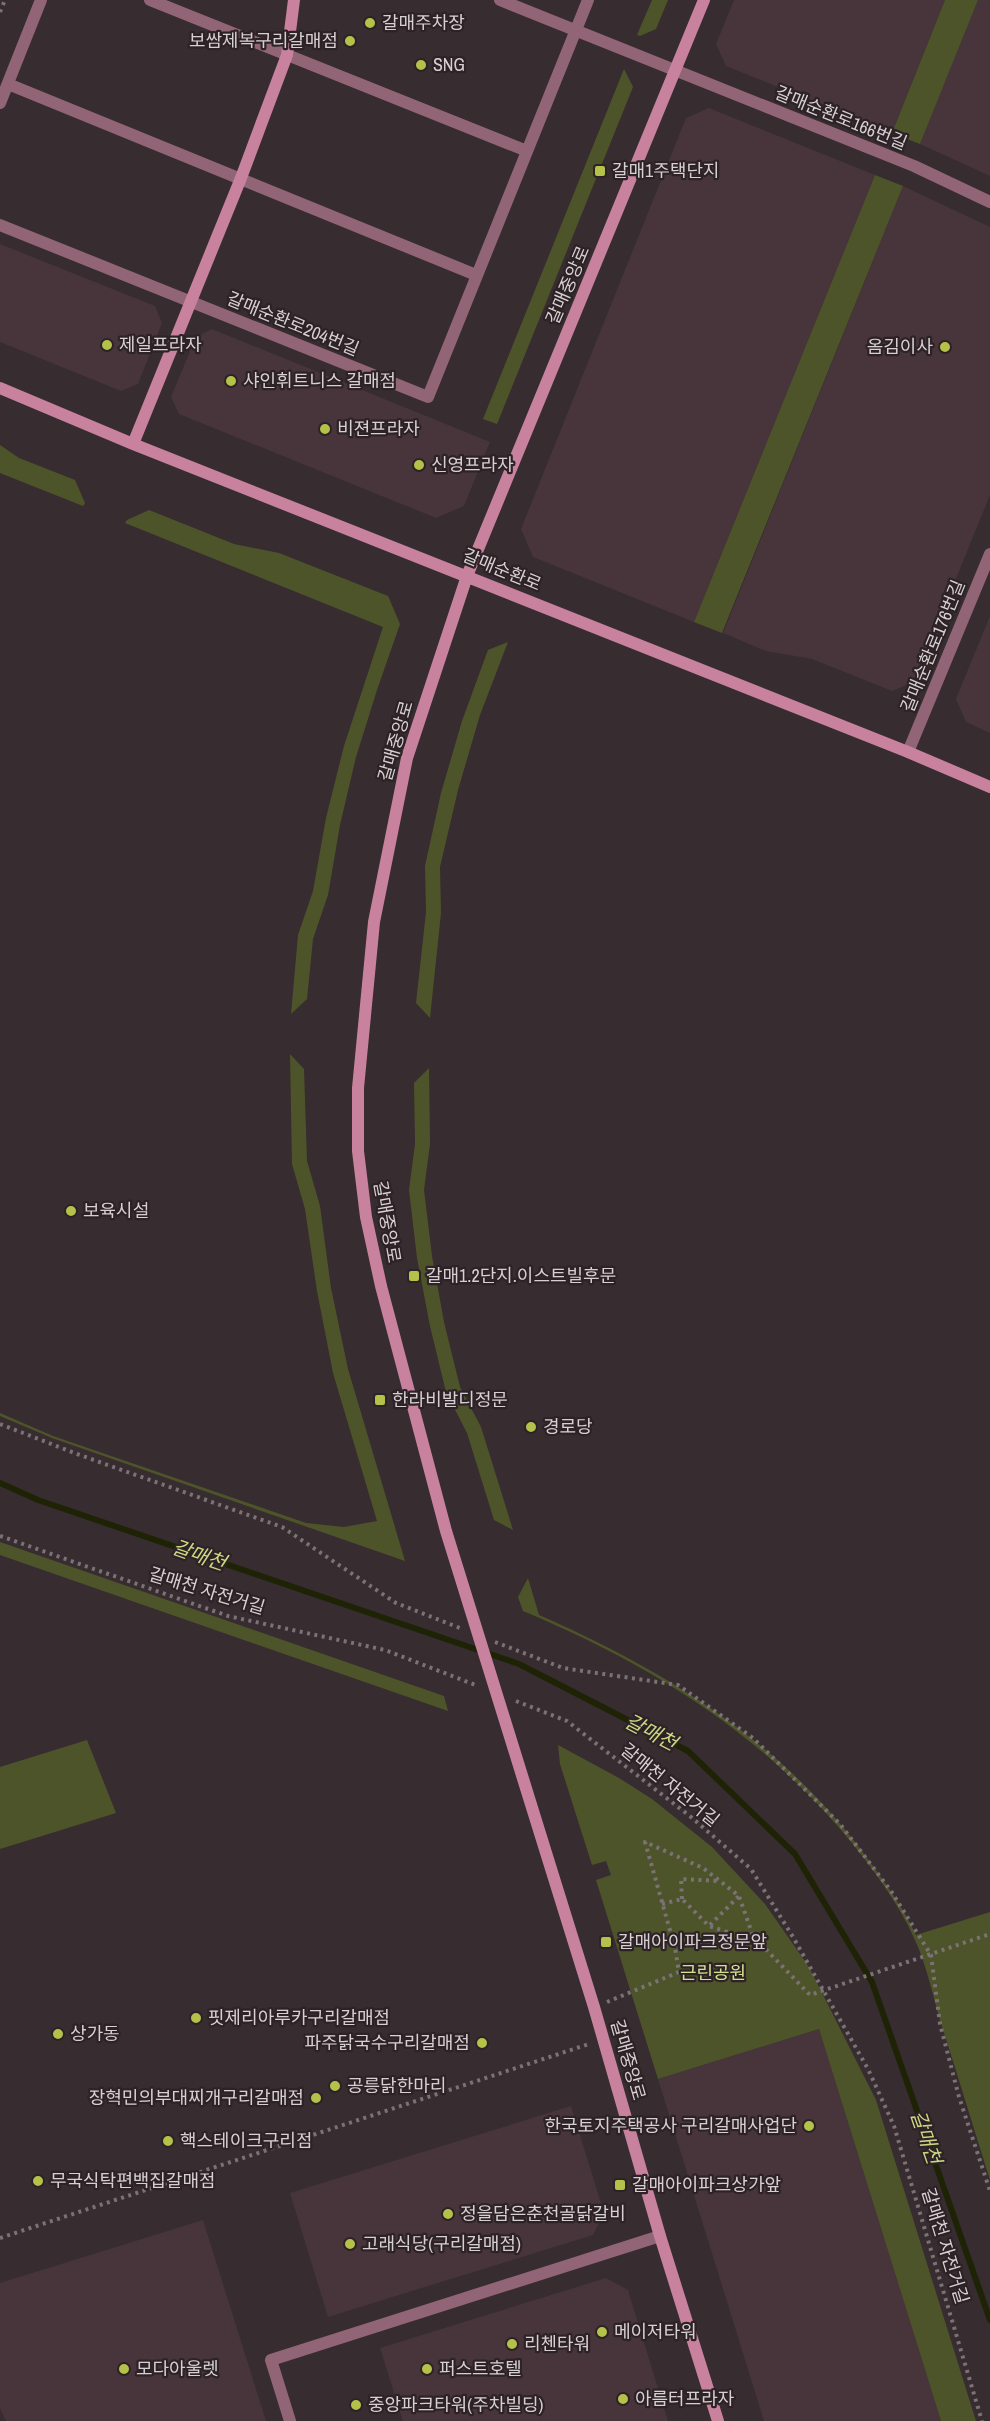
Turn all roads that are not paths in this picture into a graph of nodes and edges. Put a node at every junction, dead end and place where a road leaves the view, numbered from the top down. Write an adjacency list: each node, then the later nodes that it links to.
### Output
1 (41, 0): 10 (street)
2 (150, 0): 8 (street)
3 (294, 0): 8 (street)
4 (500, 0): 7 (street, 갈매순환로166번길)
5 (588, 0): 7 (street, 갈매순환로204번길)
6 (704, 0): 9 (street, 갈매중앙로)
7 (576, 31): 9 (street, 갈매순환로166번길); 12 (street, 갈매순환로204번길)
8 (287, 55): 12 (street); 13 (street)
9 (677, 71): 14 (street, 갈매순환로166번길); 21 (street, 갈매중앙로)
10 (8, 84): 11 (street); 13 (street)
11 (0, 103)
12 (527, 151): 16 (street, 갈매순환로204번길)
13 (241, 178): 16 (street); 17 (street)
14 (990, 202)
15 (0, 225): 17 (street, 갈매순환로204번길)
16 (476, 275): 17 (street, 갈매순환로204번길)
17 (190, 302): 19 (street)
18 (0, 388): 19 (street, 갈매순환로)
19 (133, 444): 21 (street, 갈매순환로)
20 (990, 554): 22 (street, 갈매순환로176번길)
21 (467, 576): 22 (street, 갈매순환로); 24 (street, 갈매중앙로)
22 (908, 752): 23 (street, 갈매순환로)
23 (990, 788)
24 (660, 2236): 25 (street); 26 (street, 갈매중앙로)
25 (290, 2421)
26 (718, 2421)

